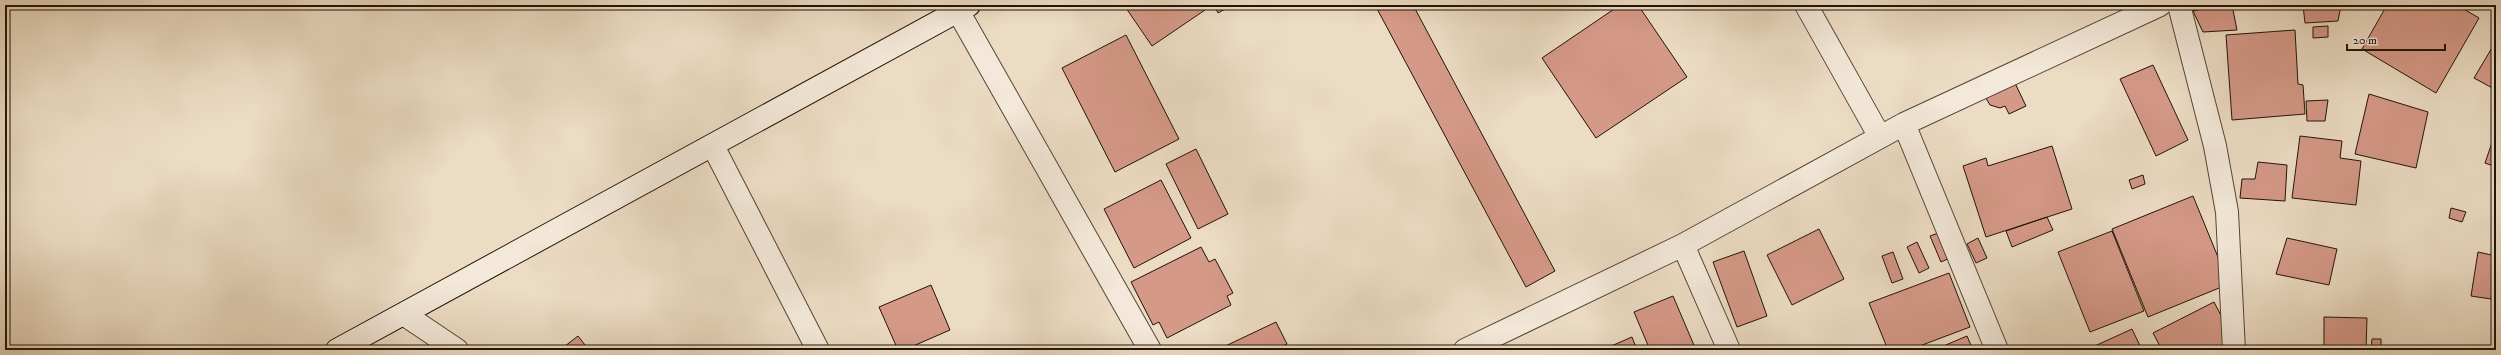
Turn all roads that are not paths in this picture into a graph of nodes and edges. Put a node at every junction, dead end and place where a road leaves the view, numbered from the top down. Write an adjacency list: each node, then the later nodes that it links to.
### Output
1 (1806, 5): 6 (street)
2 (2160, 5): 5 (street)
3 (2179, 5): 17 (street)
4 (963, 8): 7 (street); 13 (street)
5 (1904, 124): 6 (street); 16 (street)
6 (1880, 137): 8 (street)
7 (713, 146): 9 (street); 12 (street)
8 (1683, 245): 14 (street); 15 (street)
9 (405, 315): 10 (street); 11 (street)
10 (337, 350)
11 (457, 350)
12 (818, 350)
13 (1150, 350)
14 (1465, 350)
15 (1729, 350)
16 (1997, 350)
17 (2234, 350)

